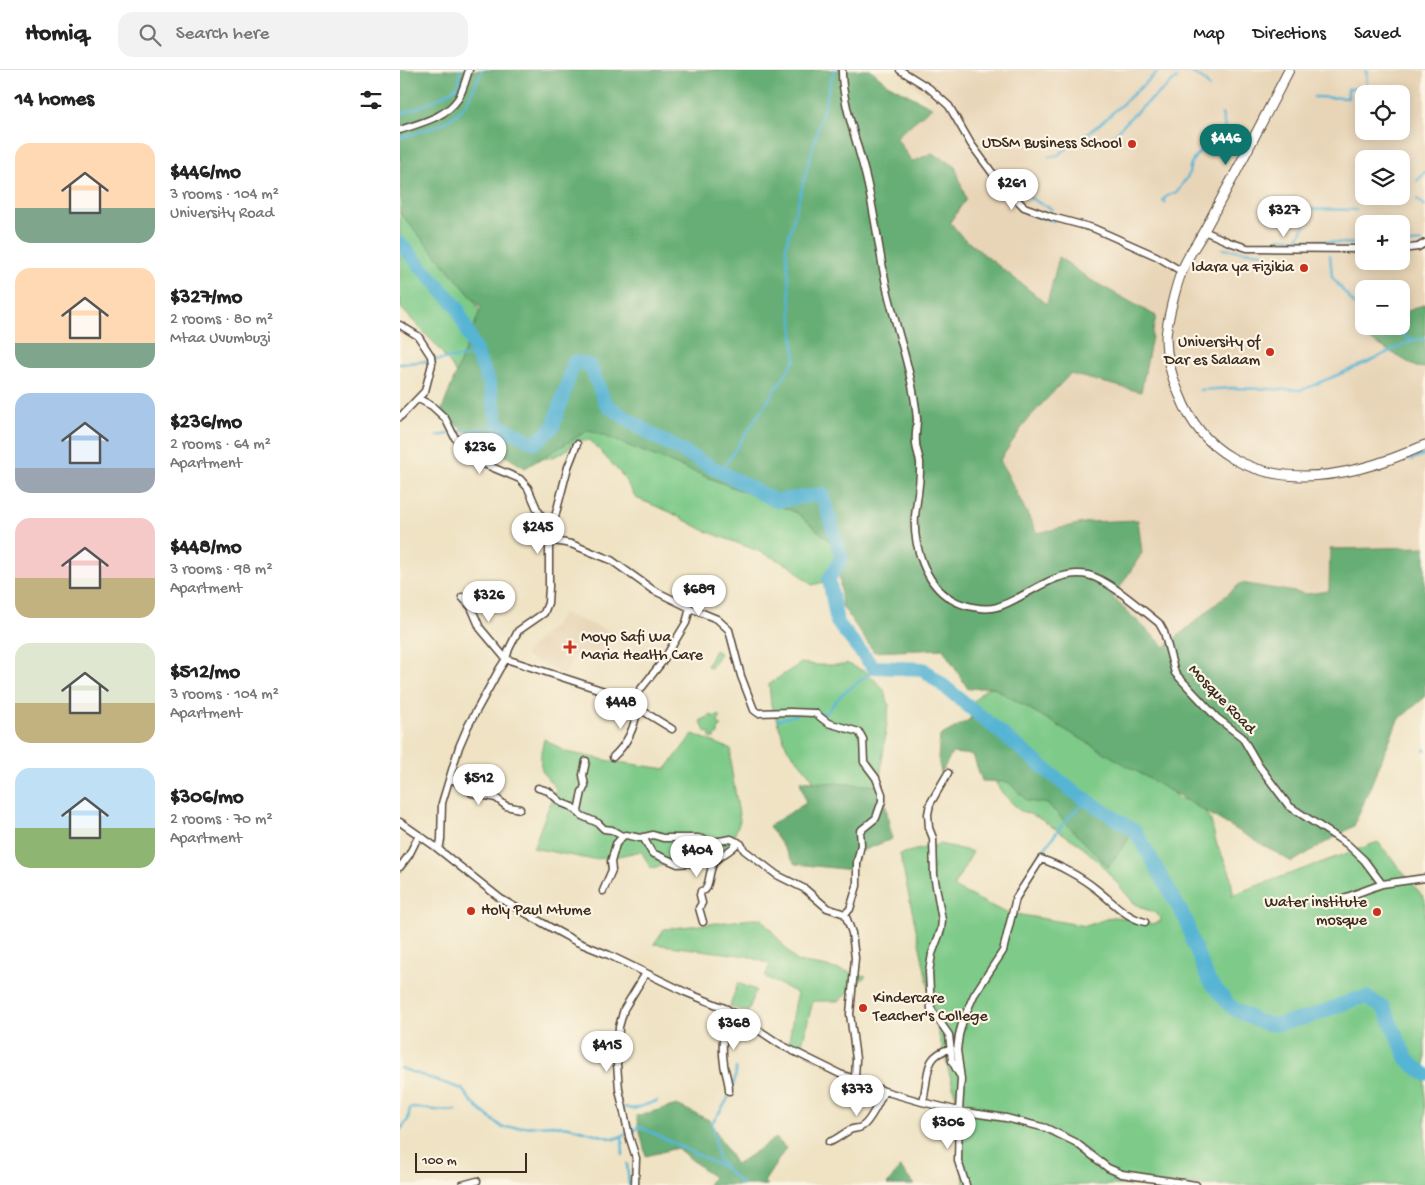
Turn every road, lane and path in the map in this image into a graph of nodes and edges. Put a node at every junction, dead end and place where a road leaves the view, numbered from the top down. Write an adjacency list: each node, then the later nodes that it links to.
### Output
1 (469, 70): 5 (street)
2 (842, 70): 39 (street, Mosque Road)
3 (900, 70): 10 (street)
4 (1289, 70): 6 (street)
5 (400, 130)
6 (1204, 231): 9 (street); 10 (street)
7 (1425, 243): 8 (street)
8 (1410, 248)
9 (1355, 249)
10 (1181, 271): 15 (street)
11 (400, 325): 12 (street)
12 (419, 399): 13 (street); 16 (street)
13 (400, 417)
14 (577, 444): 16 (street)
15 (1425, 445)
16 (549, 540): 18 (street); 19 (street)
17 (462, 597): 19 (street)
18 (690, 608): 20 (street); 42 (street)
19 (506, 660): 20 (street); 26 (street)
20 (632, 700): 21 (street)
21 (638, 708): 22 (street); 23 (street)
22 (672, 729)
23 (613, 757)
24 (586, 761): 29 (street)
25 (948, 773): 47 (street)
26 (451, 778): 28 (street); 35 (street)
27 (538, 788): 29 (street)
28 (520, 809)
29 (578, 811): 32 (street)
30 (400, 822): 31 (street)
31 (420, 835): 35 (street); 37 (street)
32 (623, 836): 33 (street); 40 (street)
33 (642, 837): 34 (street); 36 (street)
34 (738, 842): 36 (street); 42 (street)
35 (439, 849): 45 (street)
36 (715, 861): 43 (street)
37 (400, 867)
38 (1425, 878): 39 (street)
39 (1382, 884): 41 (street)
40 (603, 891)
41 (1336, 901)
42 (845, 914): 48 (street)
43 (703, 922)
44 (1145, 922): 49 (street)
45 (646, 973): 46 (street); 57 (street)
46 (727, 1009): 48 (street); 50 (street)
47 (951, 1048): 49 (street); 52 (street)
48 (855, 1078): 51 (street)
49 (961, 1079): 53 (street)
50 (730, 1091)
51 (884, 1091): 52 (street); 54 (street)
52 (922, 1102): 53 (street)
53 (958, 1111): 58 (street); 59 (street)
54 (829, 1142)
55 (477, 1181): 56 (street)
56 (462, 1185)
57 (635, 1185)
58 (966, 1185)
59 (1196, 1185)

